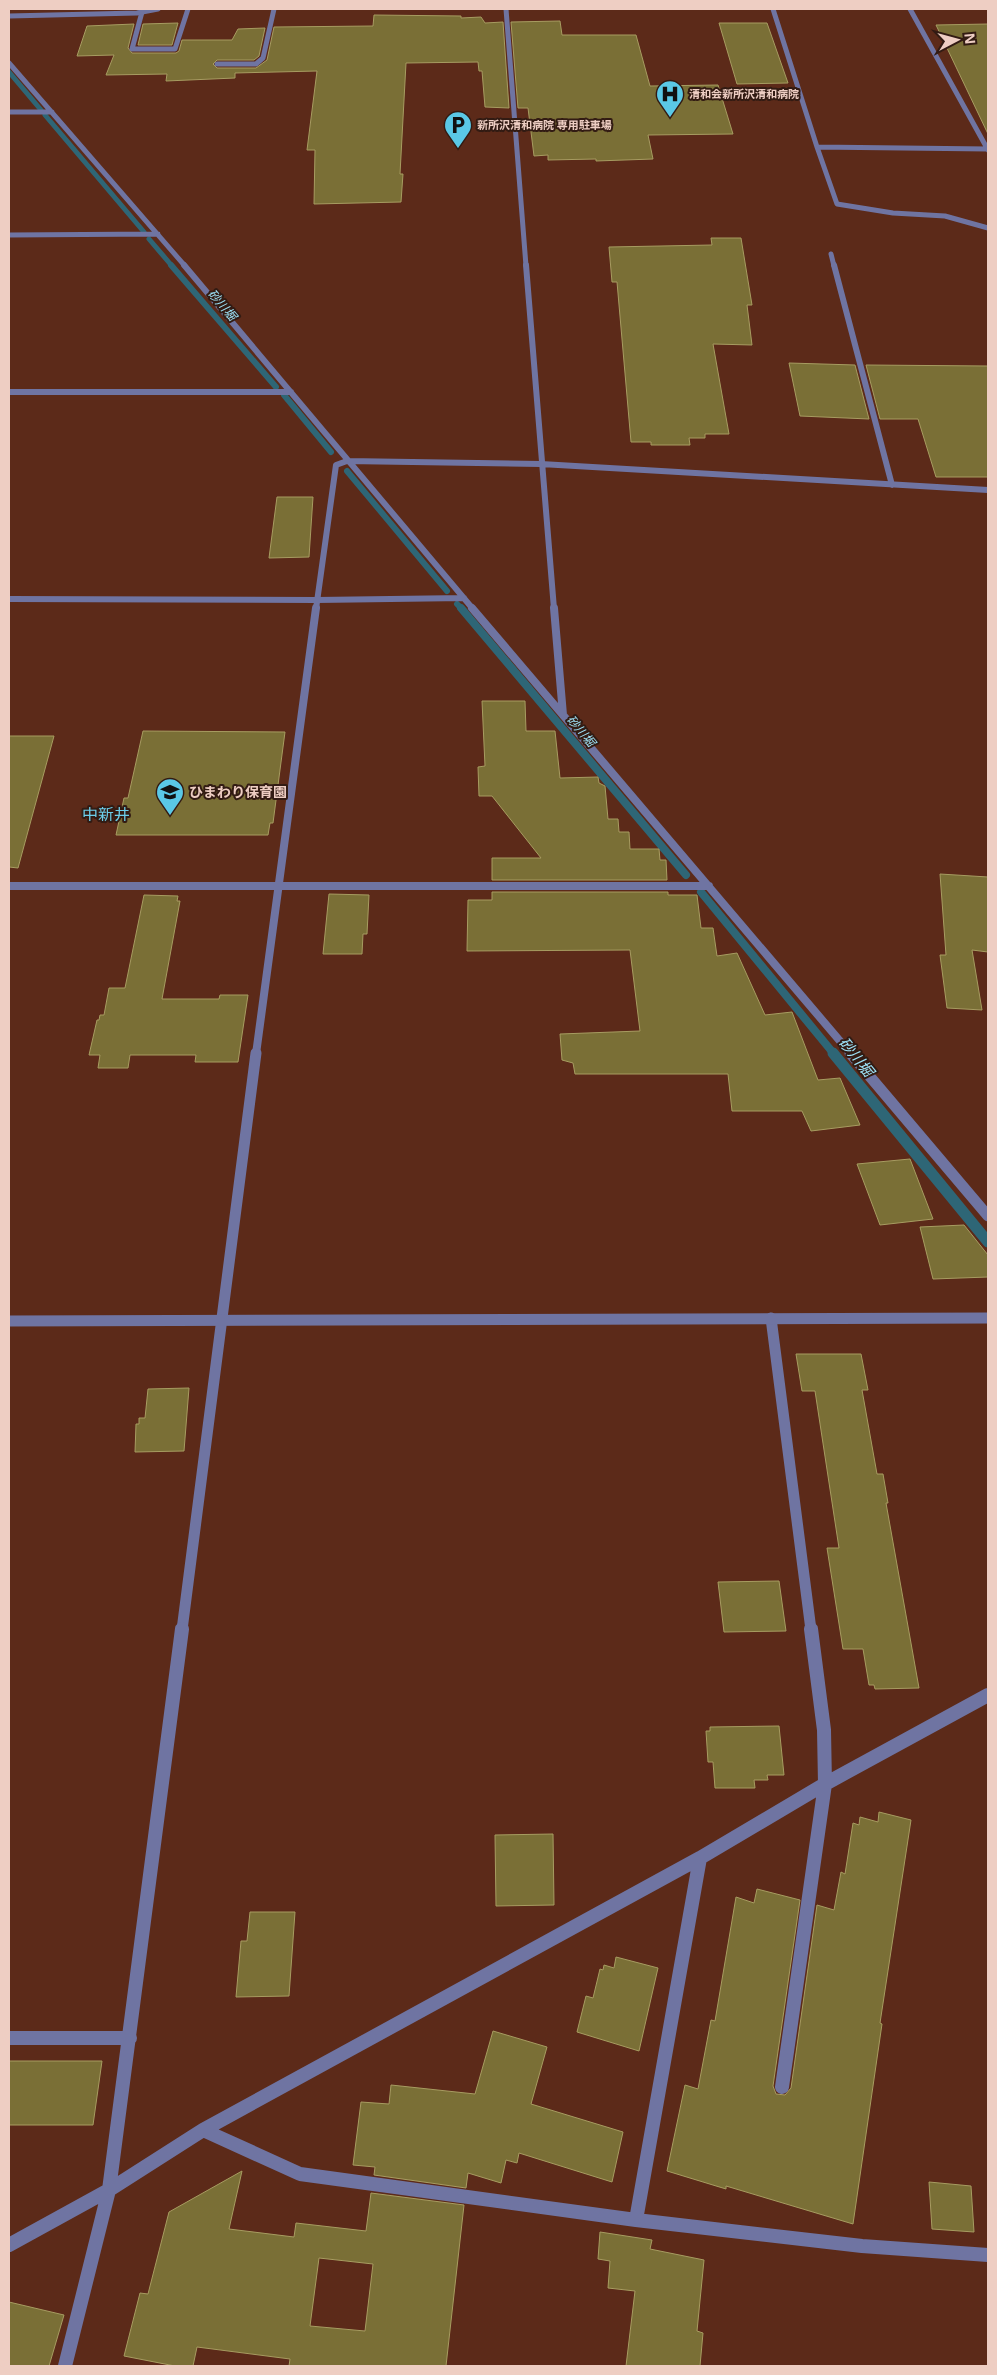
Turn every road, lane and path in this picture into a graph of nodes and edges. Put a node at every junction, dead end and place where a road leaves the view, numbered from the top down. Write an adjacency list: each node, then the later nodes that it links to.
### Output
1 (158, 9): 7 (street)
2 (188, 9): 7 (street)
3 (274, 9): 10 (street)
4 (506, 9): 22 (street)
5 (773, 9): 13 (street)
6 (910, 9): 14 (street)
7 (142, 12): 8 (street)
8 (9, 16)
9 (9, 63): 12 (street)
10 (217, 64)
11 (9, 112): 12 (street)
12 (52, 112): 16 (street)
13 (817, 147): 14 (street); 15 (street)
14 (988, 149)
15 (988, 228)
16 (158, 234): 17 (street); 20 (street)
17 (9, 235)
18 (830, 254): 23 (street)
19 (9, 392): 20 (street)
20 (291, 392): 21 (street)
21 (347, 461): 22 (street); 25 (street); 27 (street)
22 (541, 464): 23 (street); 28 (street)
23 (892, 485): 24 (street)
24 (988, 490)
25 (464, 598): 27 (street); 28 (street)
26 (9, 599): 27 (street)
27 (317, 600): 31 (street)
28 (563, 715): 30 (street)
29 (9, 886): 31 (street)
30 (709, 886): 31 (street); 32 (street)
31 (279, 887): 36 (street)
32 (988, 1216)
33 (772, 1318): 34 (street); 36 (street); 38 (street)
34 (988, 1318)
35 (9, 1321): 36 (street)
36 (222, 1321): 41 (street)
37 (988, 1695): 38 (street)
38 (824, 1784): 39 (street); 42 (street)
39 (700, 1858): 43 (street); 45 (street)
40 (9, 2038): 41 (street)
41 (130, 2038): 44 (street)
42 (782, 2087)
43 (203, 2130): 44 (street); 45 (street)
44 (109, 2190): 46 (street); 48 (street)
45 (636, 2220): 47 (street)
46 (9, 2245)
47 (988, 2255)
48 (65, 2366)

